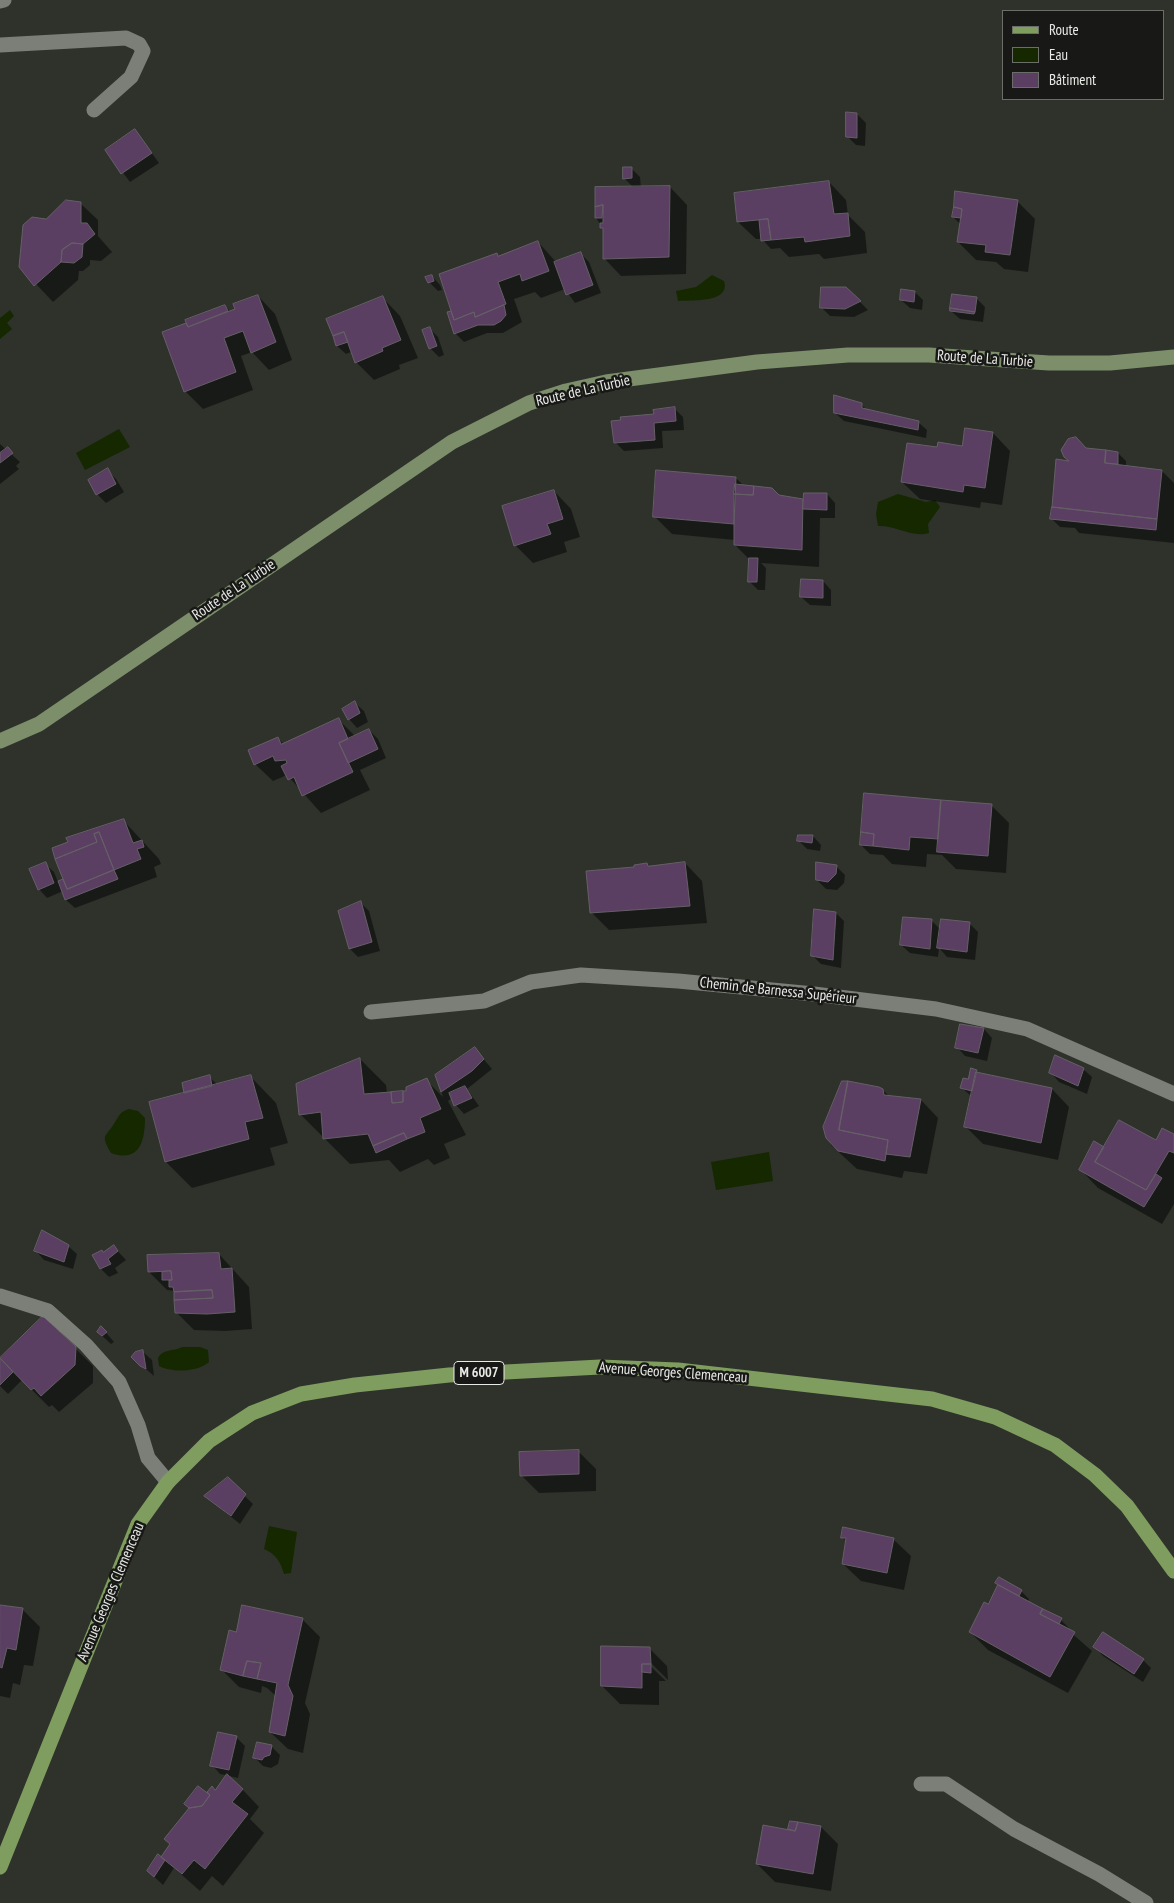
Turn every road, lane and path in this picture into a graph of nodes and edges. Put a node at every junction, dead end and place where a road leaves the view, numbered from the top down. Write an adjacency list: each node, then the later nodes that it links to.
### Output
1 (4, 0): 2 (street)
2 (0, 1)
3 (0, 45): 4 (street)
4 (94, 110)
5 (1174, 357): 6 (main road, Route de La Turbie)
6 (0, 741)
7 (371, 1012): 8 (street, Chemin de Barnessa Supérieur)
8 (1174, 1094)
9 (0, 1296): 10 (street)
10 (168, 1482): 11 (main road, Avenue Georges Clemenceau / M 6007); 13 (main road, Avenue Georges Clemenceau / M 6007)
11 (1174, 1571)
12 (921, 1784): 14 (street)
13 (0, 1867)
14 (1146, 1903)

